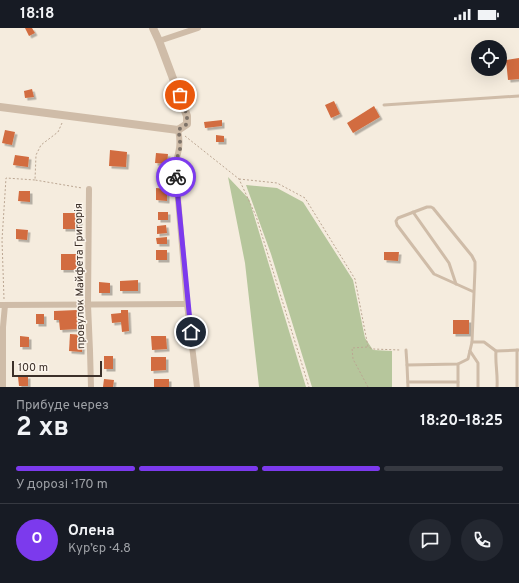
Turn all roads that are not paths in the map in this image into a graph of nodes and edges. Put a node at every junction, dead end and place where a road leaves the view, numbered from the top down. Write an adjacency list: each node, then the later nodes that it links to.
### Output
1 (153, 28): 3 (street)
2 (198, 28): 3 (street)
3 (159, 41): 7 (street)
4 (519, 96): 5 (lane)
5 (384, 105)
6 (0, 107): 7 (street)
7 (178, 130): 12 (street)
8 (89, 189): 14 (street, провулок Майфета Григорія)
9 (413, 212): 10 (lane); 10 (lane); 11 (lane)
10 (456, 284): 11 (lane)
11 (474, 292): 15 (lane)
12 (187, 304): 14 (street); 26 (street)
13 (2, 305): 14 (street); 24 (street)
14 (88, 305): 25 (street, провулок Майфета Григорія)
15 (472, 342): 18 (lane); 19 (lane)
16 (406, 350): 21 (lane)
17 (518, 350): 19 (lane); 31 (lane)
18 (470, 351): 20 (lane); 29 (lane)
19 (496, 351): 30 (lane)
20 (458, 364): 21 (lane); 23 (lane)
21 (407, 366): 22 (lane)
22 (408, 382): 23 (lane); 27 (lane)
23 (458, 382): 28 (lane)
24 (3, 387)
25 (91, 387)
26 (198, 387)
27 (408, 387)
28 (458, 387)
29 (478, 387)
30 (497, 387)
31 (517, 387)

